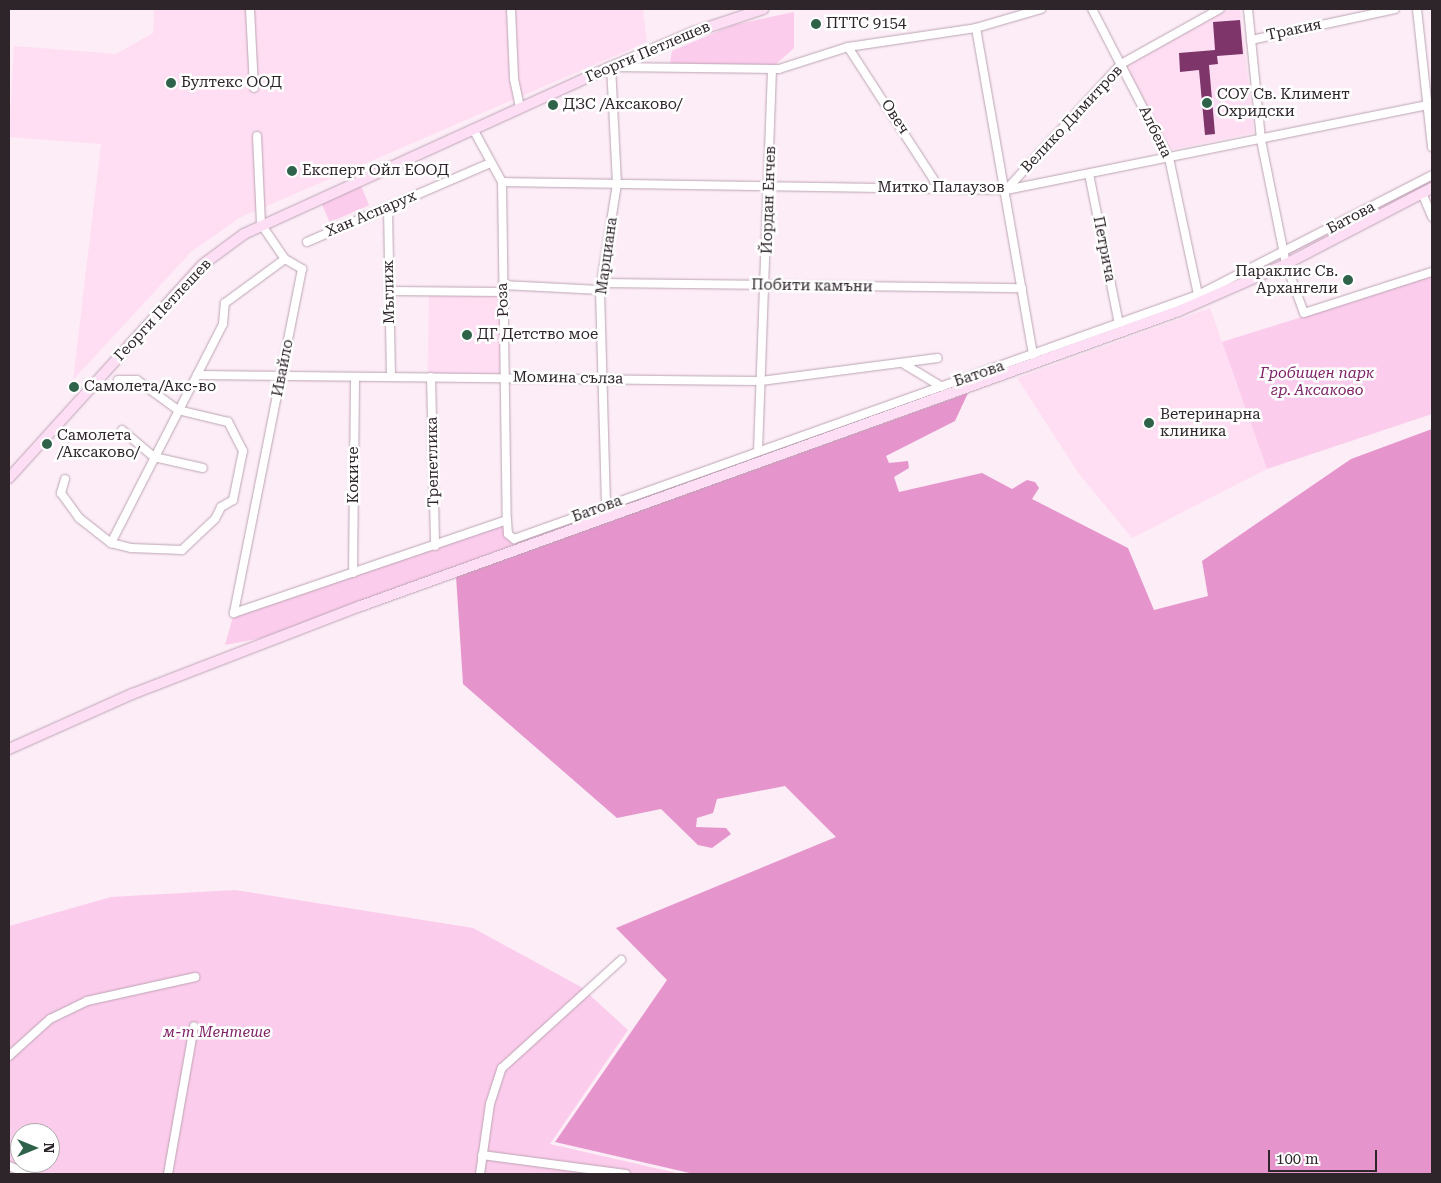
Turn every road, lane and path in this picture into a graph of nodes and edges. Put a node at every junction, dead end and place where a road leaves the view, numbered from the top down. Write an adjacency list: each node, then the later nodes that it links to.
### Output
1 (250, 9): 16 (street)
2 (511, 9): 18 (street)
3 (763, 9): 14 (main road, Георги Петлешев)
4 (1041, 9): 10 (street)
5 (1092, 9): 13 (street, Албена)
6 (1220, 9): 13 (street, Велико Димитров)
7 (1248, 9): 11 (street)
8 (1395, 9): 11 (street, Тракия)
9 (1417, 9): 17 (street)
10 (976, 28): 12 (street); 32 (street)
11 (1252, 40): 21 (street)
12 (848, 47): 15 (street); 30 (street, Овеч)
13 (1121, 64): 23 (street, Албена); 32 (street, Велико Димитров)
14 (611, 67): 15 (street); 18 (main road, Георги Петлешев); 28 (street, Марциана)
15 (772, 70): 29 (street, Йордан Енчев)
16 (254, 88)
17 (1430, 105): 21 (street, Митко Палаузов); 22 (street)
18 (520, 108): 19 (main road, Георги Петлешев)
19 (473, 129): 24 (street); 36 (main road, Георги Петлешев)
20 (257, 136): 36 (street)
21 (1261, 140): 23 (street, Митко Палаузов); 38 (street)
22 (1432, 147)
23 (1169, 158): 25 (street, Митко Палаузов); 47 (street, Албена)
24 (490, 163): 27 (street); 34 (street, Хан Аспарух)
25 (1089, 174): 32 (street, Митко Палаузов); 48 (street, Петрича)
26 (1432, 175): 38 (street, Батова)
27 (502, 182): 28 (street, Митко Палаузов); 45 (street, Роза)
28 (617, 184): 29 (street, Митко Палаузов); 42 (street, Марциана)
29 (770, 187): 30 (street, Митко Палаузов); 43 (street, Йордан Енчев)
30 (940, 188): 32 (street, Митко Палаузов)
31 (1432, 188): 33 (main road)
32 (1006, 190): 44 (street)
33 (1422, 193): 35 (street); 40 (main road)
34 (388, 207): 37 (street, Хан Аспарух); 46 (street, Мъглиж)
35 (1432, 218)
36 (261, 224): 39 (street, Ивайло); 67 (main road, Георги Петлешев)
37 (307, 242)
38 (1284, 253): 40 (street); 47 (street, Батова)
39 (285, 259): 52 (street); 53 (street, Ивайло)
40 (1286, 264): 41 (street); 75 (main road)
41 (1432, 272)
42 (600, 286): 43 (street, Побити камъни); 45 (street, Побити камъни); 58 (street, Марциана)
43 (766, 286): 44 (street, Побити камъни); 60 (street, Йордан Енчев)
44 (1022, 288): 49 (street)
45 (503, 289): 46 (street, Побити камъни); 57 (street, Роза)
46 (389, 291): 55 (street, Мъглиж)
47 (1198, 295): 48 (street, Батова)
48 (1119, 324): 49 (street, Батова)
49 (1033, 355): 61 (street, Батова)
50 (938, 358): 51 (street, Момина сълза)
51 (904, 364): 60 (street, Момина сълза); 61 (street)
52 (197, 375): 53 (street, Момина сълза); 62 (street)
53 (281, 376): 54 (street, Момина сълза); 74 (street, Ивайло)
54 (355, 377): 55 (street, Момина сълза); 74 (street, Кокиче)
55 (391, 377): 56 (street, Момина сълза)
56 (431, 377): 57 (street, Момина сълза); 73 (street, Трепетлика)
57 (506, 378): 58 (street, Момина сълза); 70 (street, Роза)
58 (602, 379): 60 (street, Момина сълза); 69 (street, Марциана)
59 (118, 380): 62 (street)
60 (761, 381): 64 (street, Йордан Енчев)
61 (942, 387): 64 (street, Батова)
62 (178, 410): 65 (street); 72 (street)
63 (122, 430): 65 (street)
64 (758, 451): 69 (street, Батова)
65 (154, 457): 66 (street); 72 (street)
66 (203, 468)
67 (9, 478)
68 (65, 479): 72 (street)
69 (606, 505): 71 (street, Батова)
70 (507, 520): 71 (street, Роза); 73 (street)
71 (511, 538)
72 (111, 543)
73 (435, 546): 74 (street)
74 (353, 573)
75 (9, 749)
76 (622, 960): 80 (street)
77 (195, 977): 79 (street)
78 (194, 1026): 83 (street)
79 (9, 1056)
80 (482, 1154): 84 (street); 85 (street)
81 (9, 1166): 82 (street)
82 (28, 1174)
83 (168, 1174)
84 (480, 1174)
85 (626, 1174)

